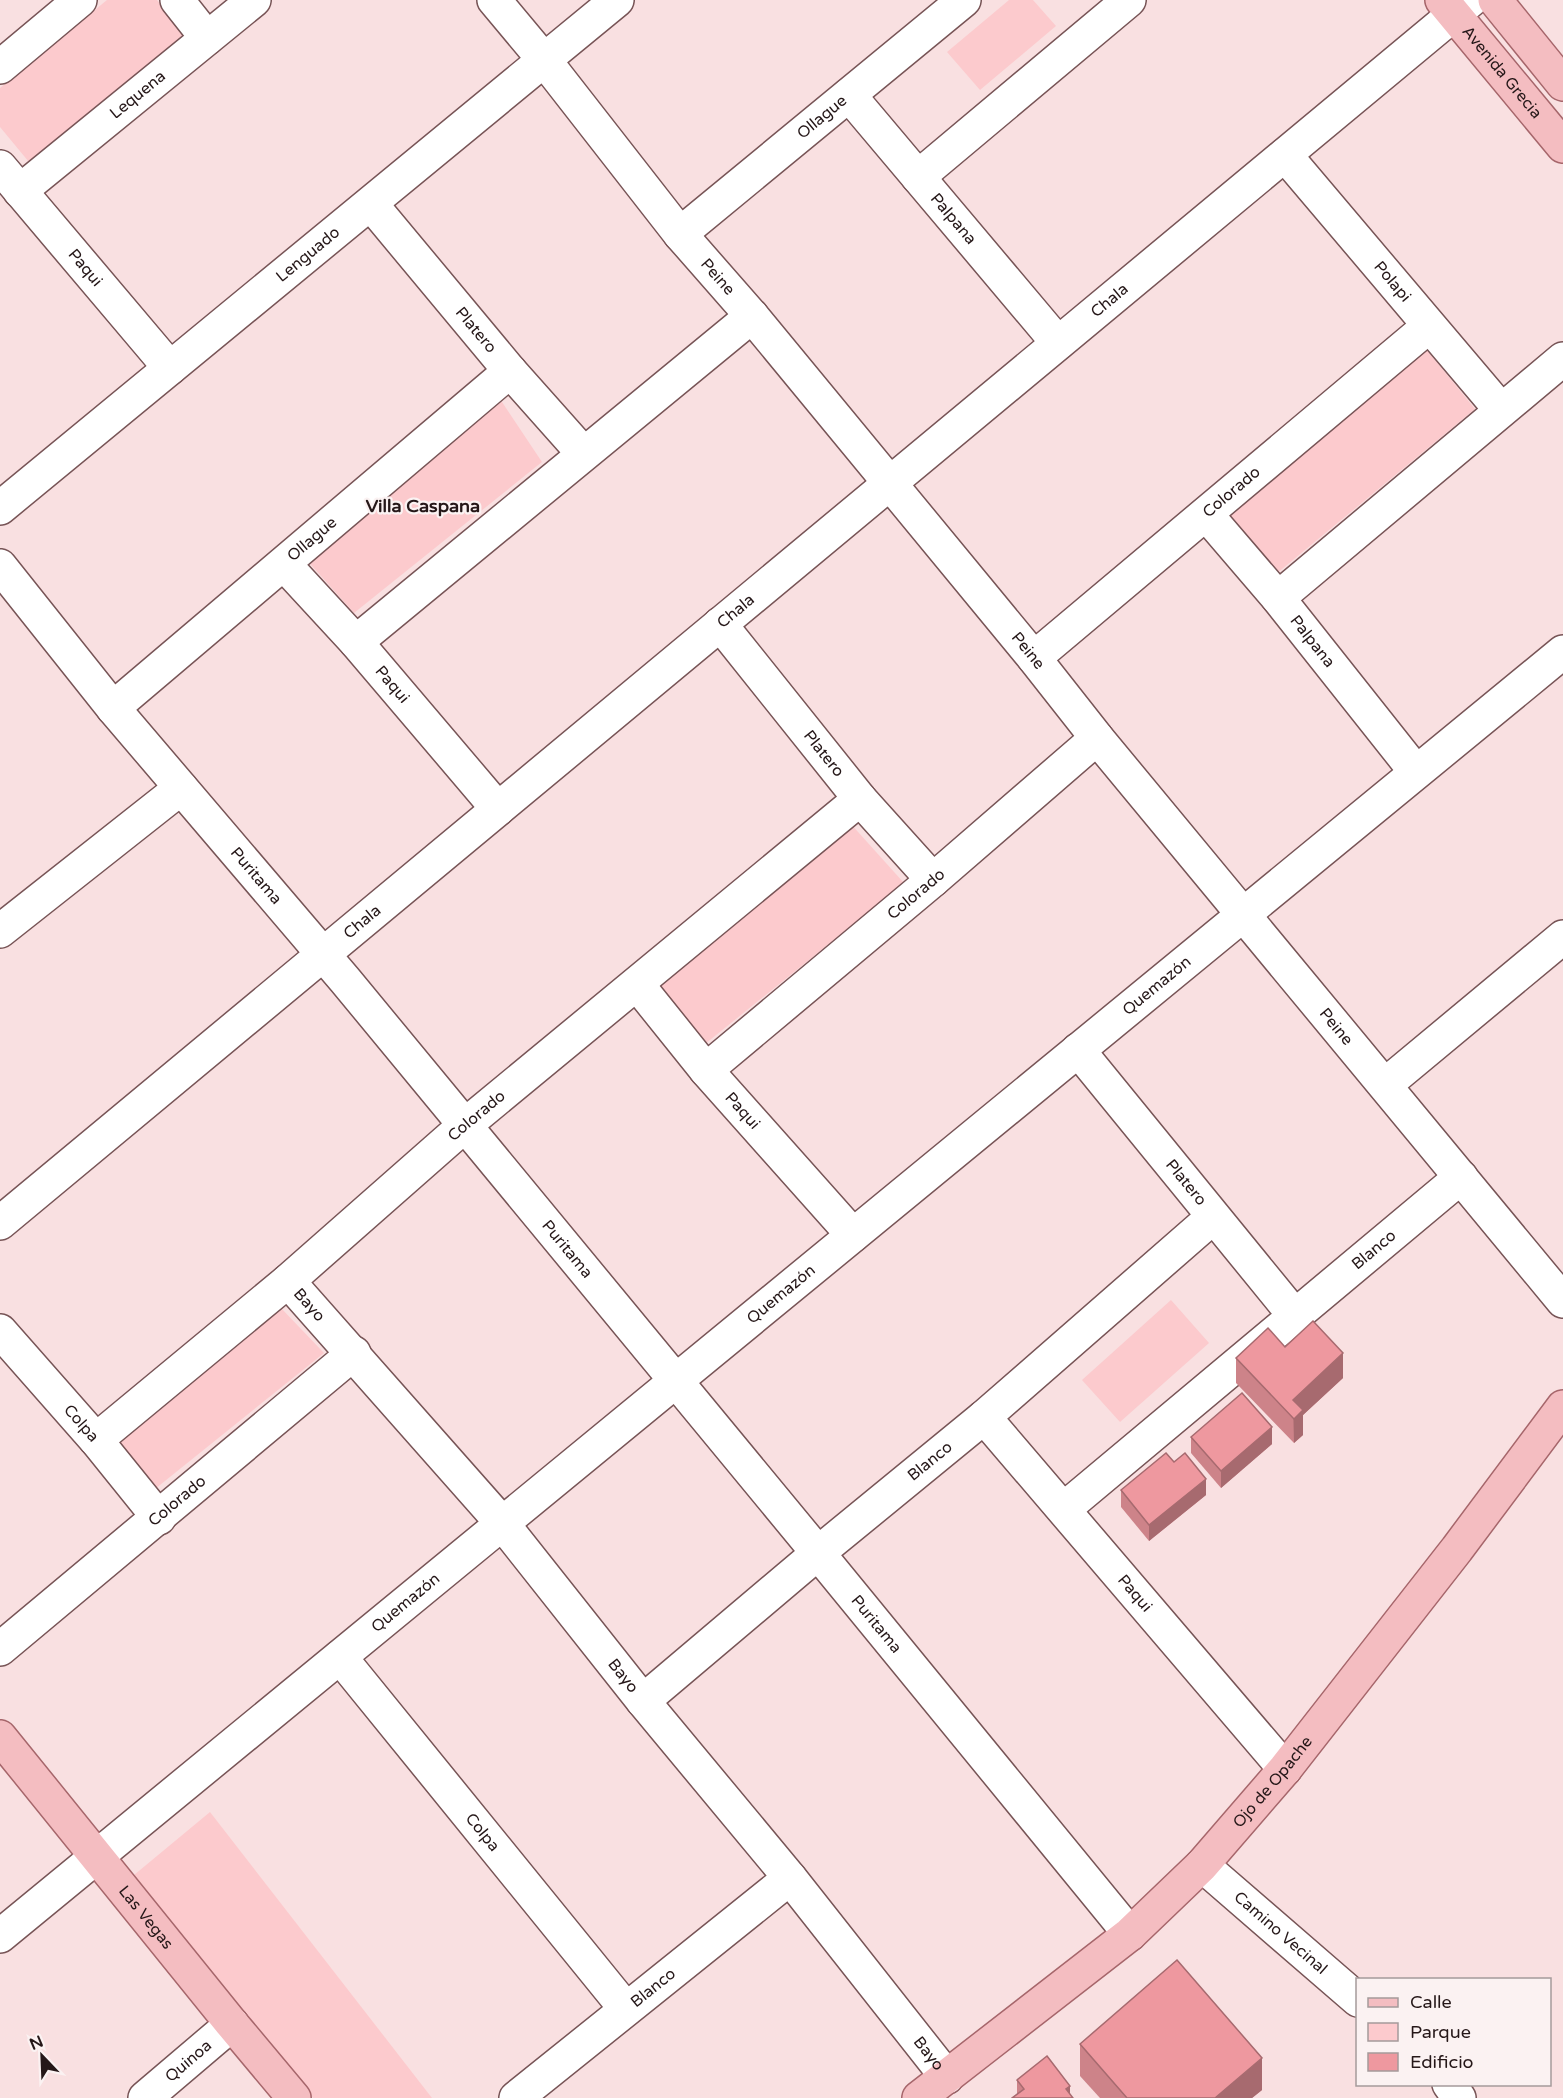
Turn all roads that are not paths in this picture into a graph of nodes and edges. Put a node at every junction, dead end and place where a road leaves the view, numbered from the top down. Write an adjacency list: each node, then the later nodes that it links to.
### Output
1 (80, 0): 12 (street)
2 (177, 0): 10 (street)
3 (254, 0): 10 (street, Lequena)
4 (494, 0): 11 (street, Peine)
5 (617, 0): 11 (street, Lenguado)
6 (964, 0): 14 (street, Ollague)
7 (1130, 0): 17 (street)
8 (1495, 0): 13 (main road)
9 (1456, 5): 15 (main road, Avenida Grecia); 16 (street, Chala)
10 (207, 38): 18 (street, Lequena)
11 (545, 61): 19 (street, Lenguado); 20 (street, Peine)
12 (0, 67)
13 (1563, 84)
14 (849, 95): 17 (street, Palpana); 20 (street, Ollague)
15 (1563, 146)
16 (1285, 155): 22 (street, Polapi); 23 (street, Chala)
17 (918, 177): 23 (street, Palpana)
18 (10, 179): 25 (street, Paqui)
19 (371, 204): 25 (street, Lenguado); 26 (street, Platero)
20 (680, 234): 21 (street, Peine)
21 (752, 316): 28 (street); 29 (street, Peine)
22 (1429, 326): 27 (street, Polapi); 31 (street, Colorado)
23 (1058, 343): 29 (street, Chala)
24 (1563, 358): 27 (street)
25 (170, 368): 30 (street, Lenguado)
26 (510, 371): 28 (street, Platero); 32 (street, Ollague)
27 (1502, 410): 34 (street)
28 (583, 453): 36 (street)
29 (889, 484): 35 (street, Chala); 38 (street, Peine)
30 (0, 508)
31 (1206, 514): 34 (street, Palpana); 38 (street, Colorado)
32 (284, 564): 36 (street, Paqui); 39 (street, Ollague)
33 (0, 566): 39 (street, Puritama)
34 (1278, 598): 41 (street, Palpana)
35 (720, 624): 43 (street, Platero); 44 (street, Chala)
36 (356, 642): 44 (street, Paqui)
37 (1563, 652): 41 (street, Quemazón)
38 (1034, 658): 40 (street, Peine)
39 (113, 708): 42 (street, Puritama)
40 (1097, 738): 45 (street, Colorado); 46 (street, Peine)
41 (1416, 772): 46 (street, Quemazón)
42 (181, 788): 47 (street); 49 (street, Puritama)
43 (860, 799): 45 (street, Platero); 50 (street, Colorado)
44 (498, 809): 49 (street, Chala)
45 (933, 880): 52 (street, Colorado)
46 (1243, 914): 51 (street, Quemazón); 53 (street, Peine)
47 (0, 931)
48 (1563, 937): 53 (street)
49 (323, 954): 54 (street, Puritama); 57 (street, Chala)
50 (637, 984): 52 (street, Paqui); 54 (street, Colorado)
51 (1078, 1050): 56 (street, Platero); 58 (street, Quemazón)
52 (706, 1070): 58 (street, Paqui)
53 (1385, 1085): 55 (street, Peine)
54 (464, 1126): 59 (street, Colorado); 64 (street, Puritama)
55 (1461, 1177): 60 (street, Peine); 61 (street, Blanco)
56 (1213, 1217): 61 (street, Platero); 66 (street, Blanco)
57 (0, 1223)
58 (853, 1236): 64 (street, Quemazón)
59 (288, 1281): 63 (street, Bayo); 67 (street, Colorado)
60 (1563, 1301)
61 (1295, 1316): 68 (street, Blanco)
62 (0, 1331): 67 (street, Colpa)
63 (354, 1353): 69 (street, Colorado); 70 (street, Bayo)
64 (676, 1381): 70 (street, Quemazón); 71 (street, Puritama)
65 (1563, 1407): 76 (main road, Ojo de Opache)
66 (984, 1418): 68 (street, Paqui); 71 (street, Blanco)
67 (96, 1440): 69 (street, Colpa)
68 (1064, 1509): 76 (street, Paqui)
69 (159, 1518): 72 (street, Colorado)
70 (502, 1523): 73 (street, Quemazón); 74 (street, Bayo)
71 (818, 1553): 74 (street, Blanco); 80 (street, Puritama)
72 (0, 1649)
73 (340, 1657): 77 (street, Quemazón); 83 (street, Colpa)
74 (643, 1701): 79 (street, Bayo)
75 (0, 1737): 77 (main road, Las Vegas)
76 (1285, 1770): 78 (main road, Ojo de Opache)
77 (96, 1857): 81 (street, Quemazón); 84 (main road, Las Vegas)
78 (1202, 1865): 80 (main road, Ojo de Opache); 82 (street, Camino Vecinal)
79 (790, 1878): 83 (street, Blanco); 85 (street, Bayo)
80 (1130, 1934): 85 (main road, Ojo de Opache)
81 (0, 1936)
82 (1356, 1998)
83 (626, 2009): 89 (street, Blanco)
84 (232, 2024): 87 (street, Quinoa); 88 (main road, Las Vegas)
85 (947, 2077): 90 (main road, Ojo de Opache)
86 (1450, 2086): 91 (street)
87 (145, 2098)
88 (294, 2098)
89 (516, 2098)
90 (919, 2098)
91 (1459, 2098)

